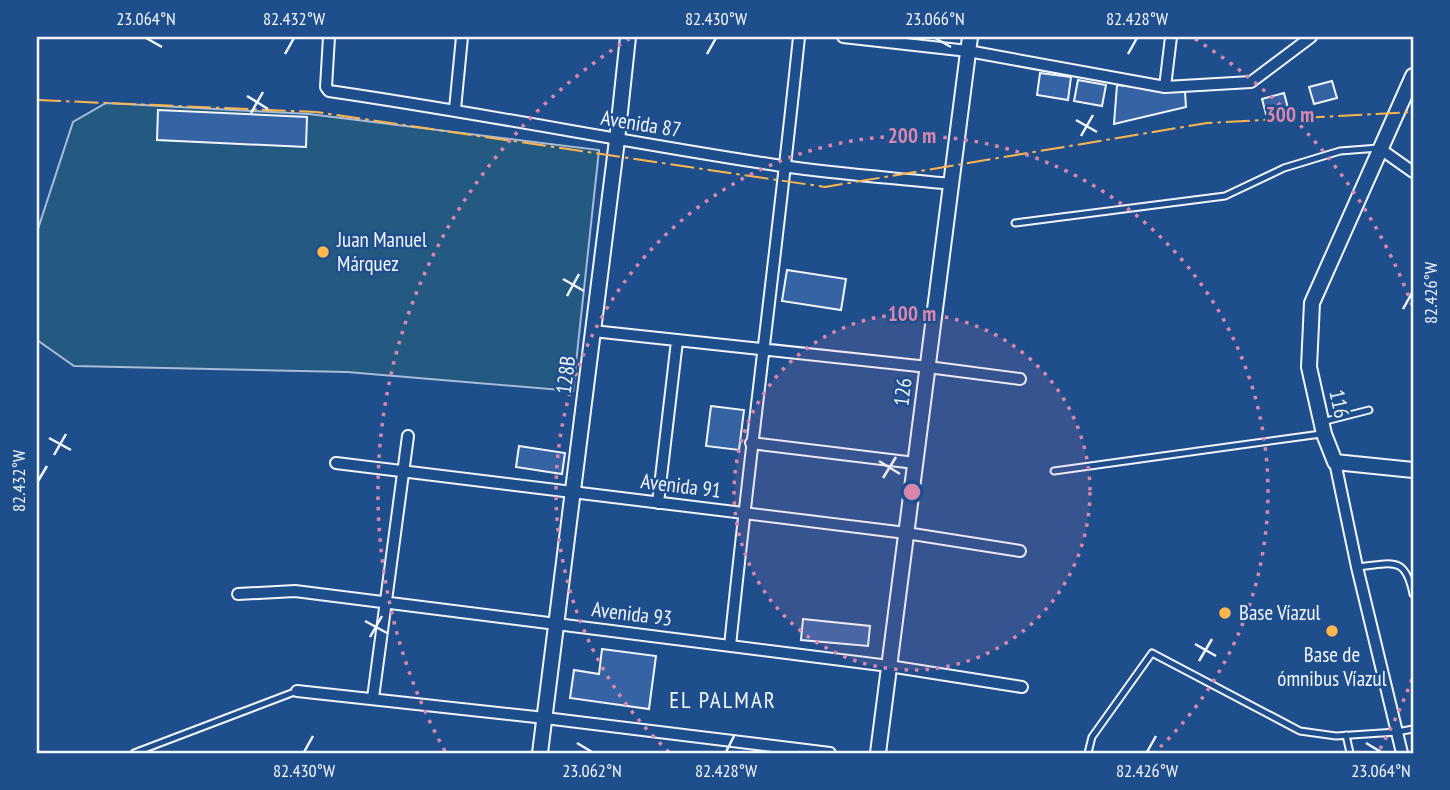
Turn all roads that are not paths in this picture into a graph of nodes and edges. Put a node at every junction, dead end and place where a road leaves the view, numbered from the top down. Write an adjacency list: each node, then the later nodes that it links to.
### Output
1 (329, 37): 11 (street, Avenida 87)
2 (462, 37): 11 (street)
3 (628, 37): 12 (street, 128B)
4 (799, 37): 14 (street)
5 (843, 37): 8 (street)
6 (1171, 37): 10 (street)
7 (1311, 37): 10 (street)
8 (969, 41): 10 (street); 16 (street, 126)
9 (1413, 76): 13 (street, 116)
10 (1165, 87)
11 (455, 109): 12 (street, Avenida 87)
12 (617, 140): 14 (street, Avenida 87); 18 (street, 128B)
13 (1379, 148): 15 (street); 17 (lane); 24 (street, 116)
14 (785, 166): 16 (street, Avenida 87); 20 (street)
15 (1413, 172)
16 (951, 184): 21 (street, 126)
17 (1015, 223)
18 (593, 331): 19 (street); 33 (street, 128B)
19 (677, 341): 20 (street); 34 (street)
20 (762, 348): 21 (street); 26 (street)
21 (928, 367): 22 (street); 29 (street, 126)
22 (1020, 379)
23 (1369, 410): 24 (lane)
24 (1323, 428): 27 (street, 116); 31 (lane)
25 (408, 436): 32 (street)
26 (751, 443): 29 (street); 35 (street)
27 (1335, 462): 30 (street); 38 (street, 116)
28 (336, 463): 32 (street, Avenida 91)
29 (915, 463): 36 (street, 126)
30 (1413, 470)
31 (1054, 471)
32 (404, 472): 33 (street, Avenida 91); 42 (street)
33 (573, 492): 34 (street, Avenida 91); 43 (street, 128B)
34 (658, 503): 35 (street, Avenida 91)
35 (743, 513): 36 (street, Avenida 91); 44 (street)
36 (906, 533): 37 (street, Avenida 91); 45 (street, 126)
37 (1020, 551)
38 (1357, 567): 39 (lane); 51 (street, 116)
39 (1411, 575): 41 (lane)
40 (237, 594): 42 (street, Avenida 93)
41 (1413, 594)
42 (387, 603): 43 (street, Avenida 93); 48 (street)
43 (557, 624): 44 (street, Avenida 93); 49 (street, 128B)
44 (730, 646): 45 (street, Avenida 93)
45 (889, 666): 46 (street, Avenida 93); 56 (street, 126)
46 (1022, 687)
47 (297, 691): 48 (street); 53 (lane)
48 (373, 698): 49 (street)
49 (545, 718): 54 (street, 128B); 55 (street)
50 (1413, 729): 51 (lane)
51 (1397, 732): 52 (lane); 59 (street, 116)
52 (1346, 735): 57 (lane); 58 (lane)
53 (134, 753)
54 (540, 753)
55 (830, 753)
56 (878, 753)
57 (1088, 753)
58 (1350, 753)
59 (1402, 753)

